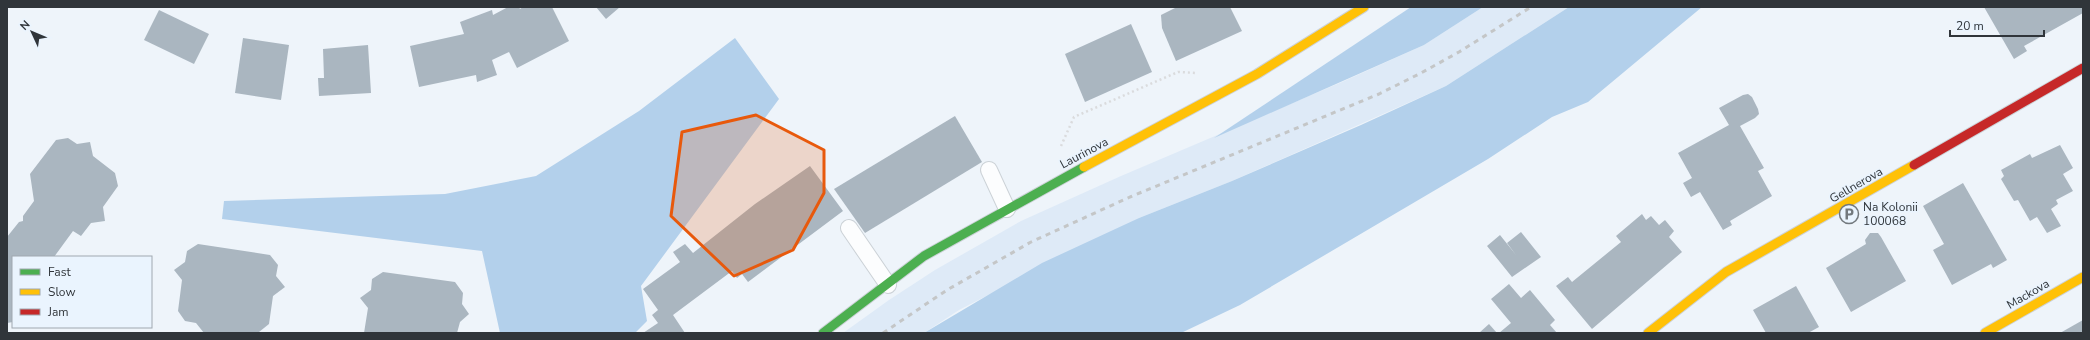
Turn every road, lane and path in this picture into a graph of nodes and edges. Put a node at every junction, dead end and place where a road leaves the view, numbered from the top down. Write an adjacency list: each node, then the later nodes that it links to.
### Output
1 (1364, 7): 6 (street, Laurinova)
2 (2083, 68): 11 (street, Gellnerova)
3 (1200, 74): 4 (path)
4 (1060, 151)
5 (989, 170): 6 (lane)
6 (1007, 209): 9 (street, Laurinova)
7 (849, 228): 9 (lane)
8 (2083, 277): 12 (street, Mackova)
9 (888, 284): 10 (street, Laurinova)
10 (823, 333)
11 (1648, 333)
12 (1985, 333)

